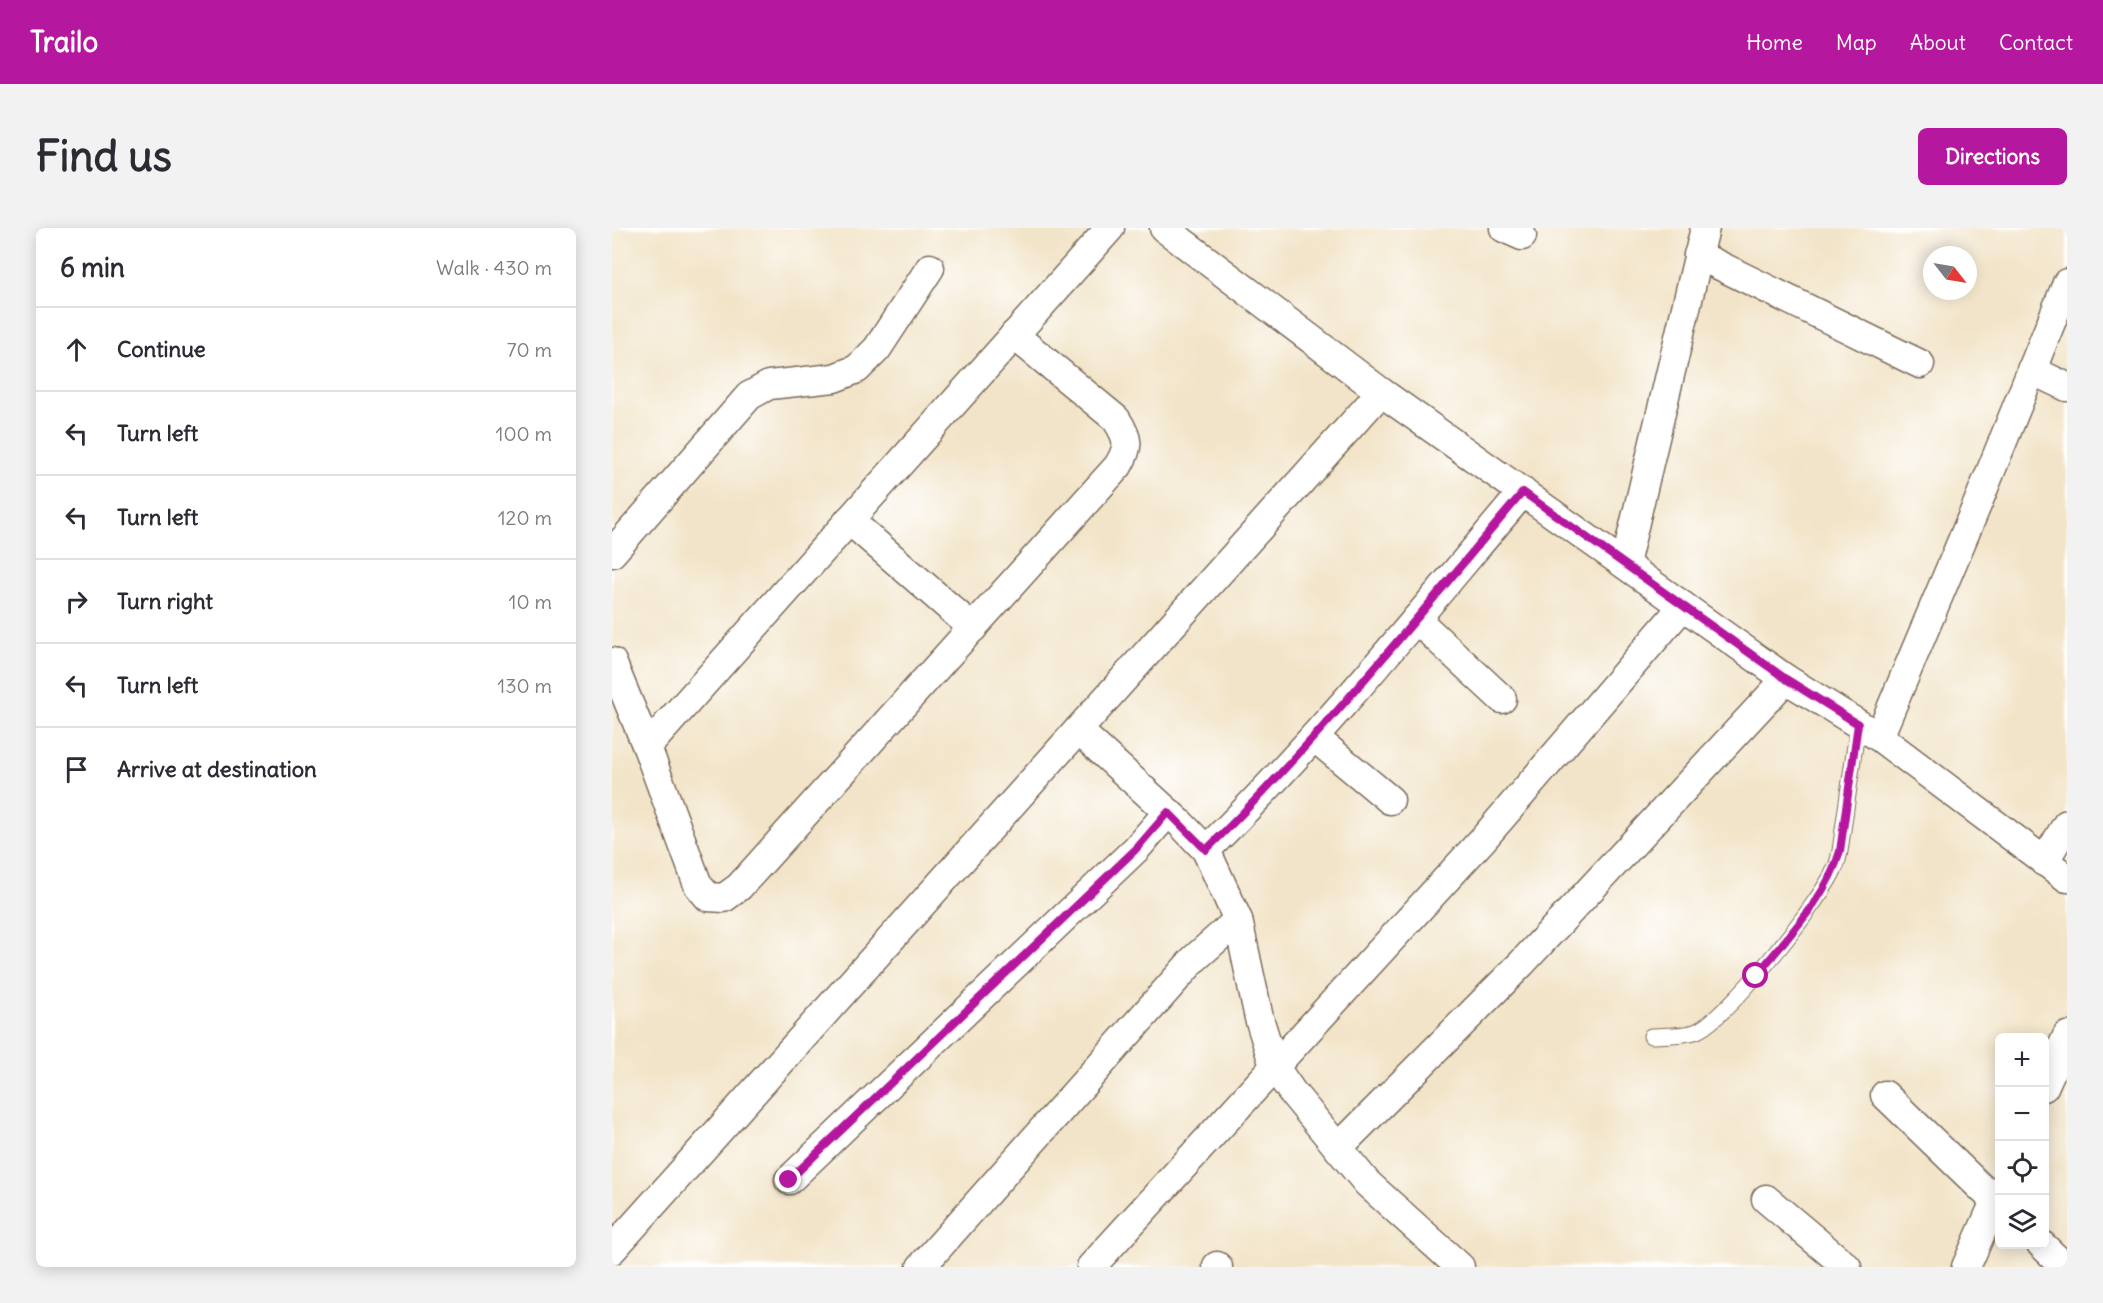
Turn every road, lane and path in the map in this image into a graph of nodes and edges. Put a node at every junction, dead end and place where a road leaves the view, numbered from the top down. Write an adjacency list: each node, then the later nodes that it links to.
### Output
1 (1110, 228): 7 (street)
2 (1164, 228): 11 (street)
3 (1704, 228): 4 (street)
4 (1698, 255): 8 (street); 15 (street)
5 (930, 268): 14 (street)
6 (2067, 283): 9 (street)
7 (1014, 335): 13 (street); 18 (street)
8 (1920, 364)
9 (2031, 370): 10 (street); 23 (street)
10 (2067, 387)
11 (1382, 392): 12 (street); 22 (street)
12 (1523, 492): 15 (street); 17 (street)
13 (849, 520): 18 (street); 25 (street)
14 (612, 553)
15 (1625, 564): 16 (street)
16 (1683, 606): 20 (street); 35 (street)
17 (1416, 619): 21 (street); 24 (street)
18 (973, 627): 25 (street)
19 (612, 662): 25 (street)
20 (1786, 679): 23 (street); 38 (street)
21 (1502, 699)
22 (1078, 730): 27 (street); 44 (street)
23 (1868, 730): 30 (street); 33 (lane)
24 (1314, 737): 26 (street); 29 (street)
25 (647, 747)
26 (1390, 800)
27 (1168, 812): 29 (street); 39 (street)
28 (2067, 824): 30 (street)
29 (1206, 850): 32 (street)
30 (2044, 862): 31 (street)
31 (2067, 878)
32 (1238, 920): 35 (street); 45 (street)
33 (1651, 1036)
34 (2063, 1055): 36 (street)
35 (1274, 1066): 38 (street); 46 (street)
36 (2049, 1079)
37 (1885, 1095): 40 (street)
38 (1338, 1148): 47 (street)
39 (789, 1180)
40 (1995, 1196)
41 (1766, 1198): 48 (street)
42 (1995, 1205): 49 (street)
43 (2045, 1249): 50 (street)
44 (612, 1250)
45 (921, 1267)
46 (1091, 1267)
47 (1460, 1267)
48 (1847, 1267)
49 (1966, 1267)
50 (2065, 1267)

